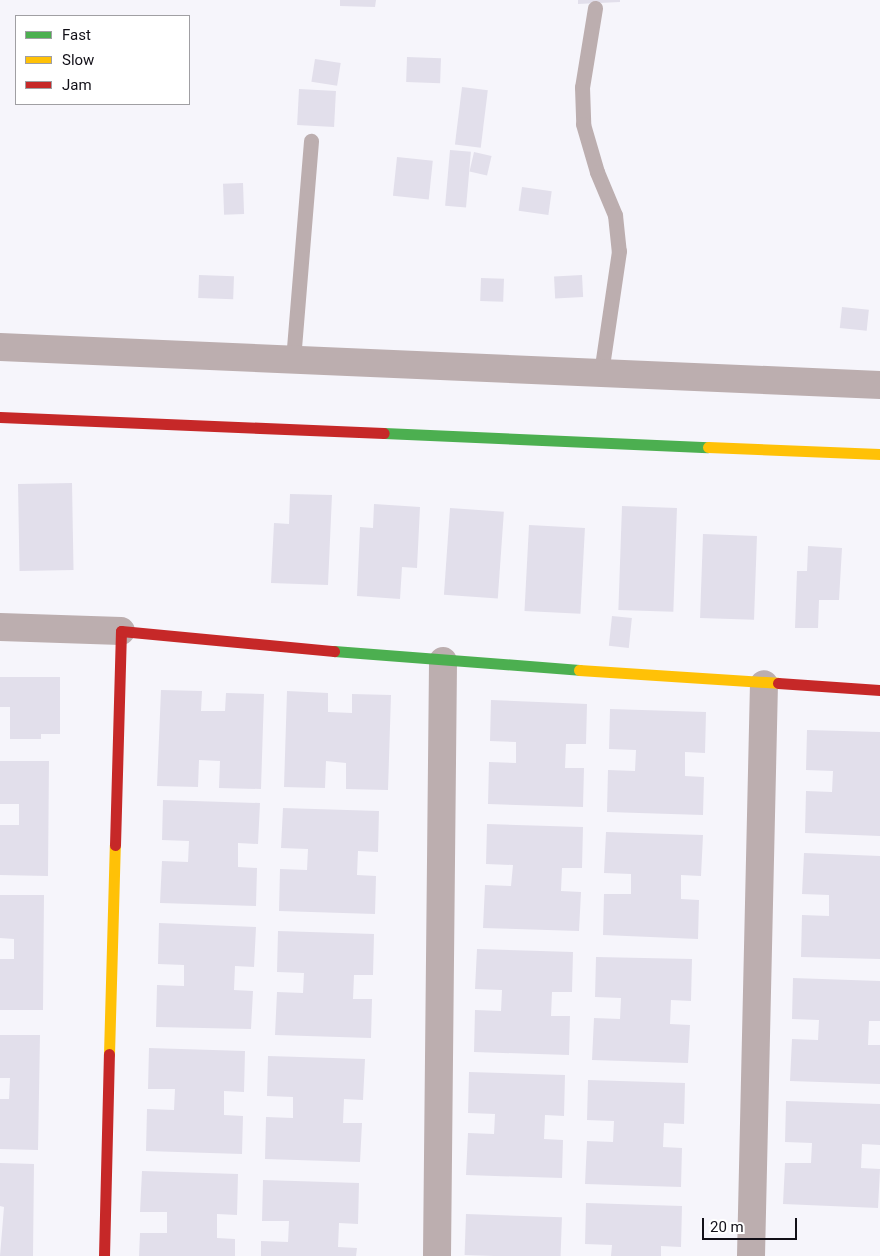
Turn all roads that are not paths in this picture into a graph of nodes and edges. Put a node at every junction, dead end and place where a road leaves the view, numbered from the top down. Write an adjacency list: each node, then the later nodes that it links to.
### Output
1 (595, 8): 5 (lane)
2 (311, 141): 4 (lane)
3 (0, 347): 4 (street)
4 (294, 360): 5 (street)
5 (601, 373): 6 (street)
6 (880, 385)
7 (0, 417): 8 (street)
8 (880, 454)
9 (0, 627): 10 (street)
10 (121, 631): 11 (street); 14 (street)
11 (443, 661): 12 (street); 15 (street)
12 (764, 684): 13 (street); 16 (street)
13 (880, 690)
14 (104, 1256)
15 (436, 1256)
16 (751, 1256)

